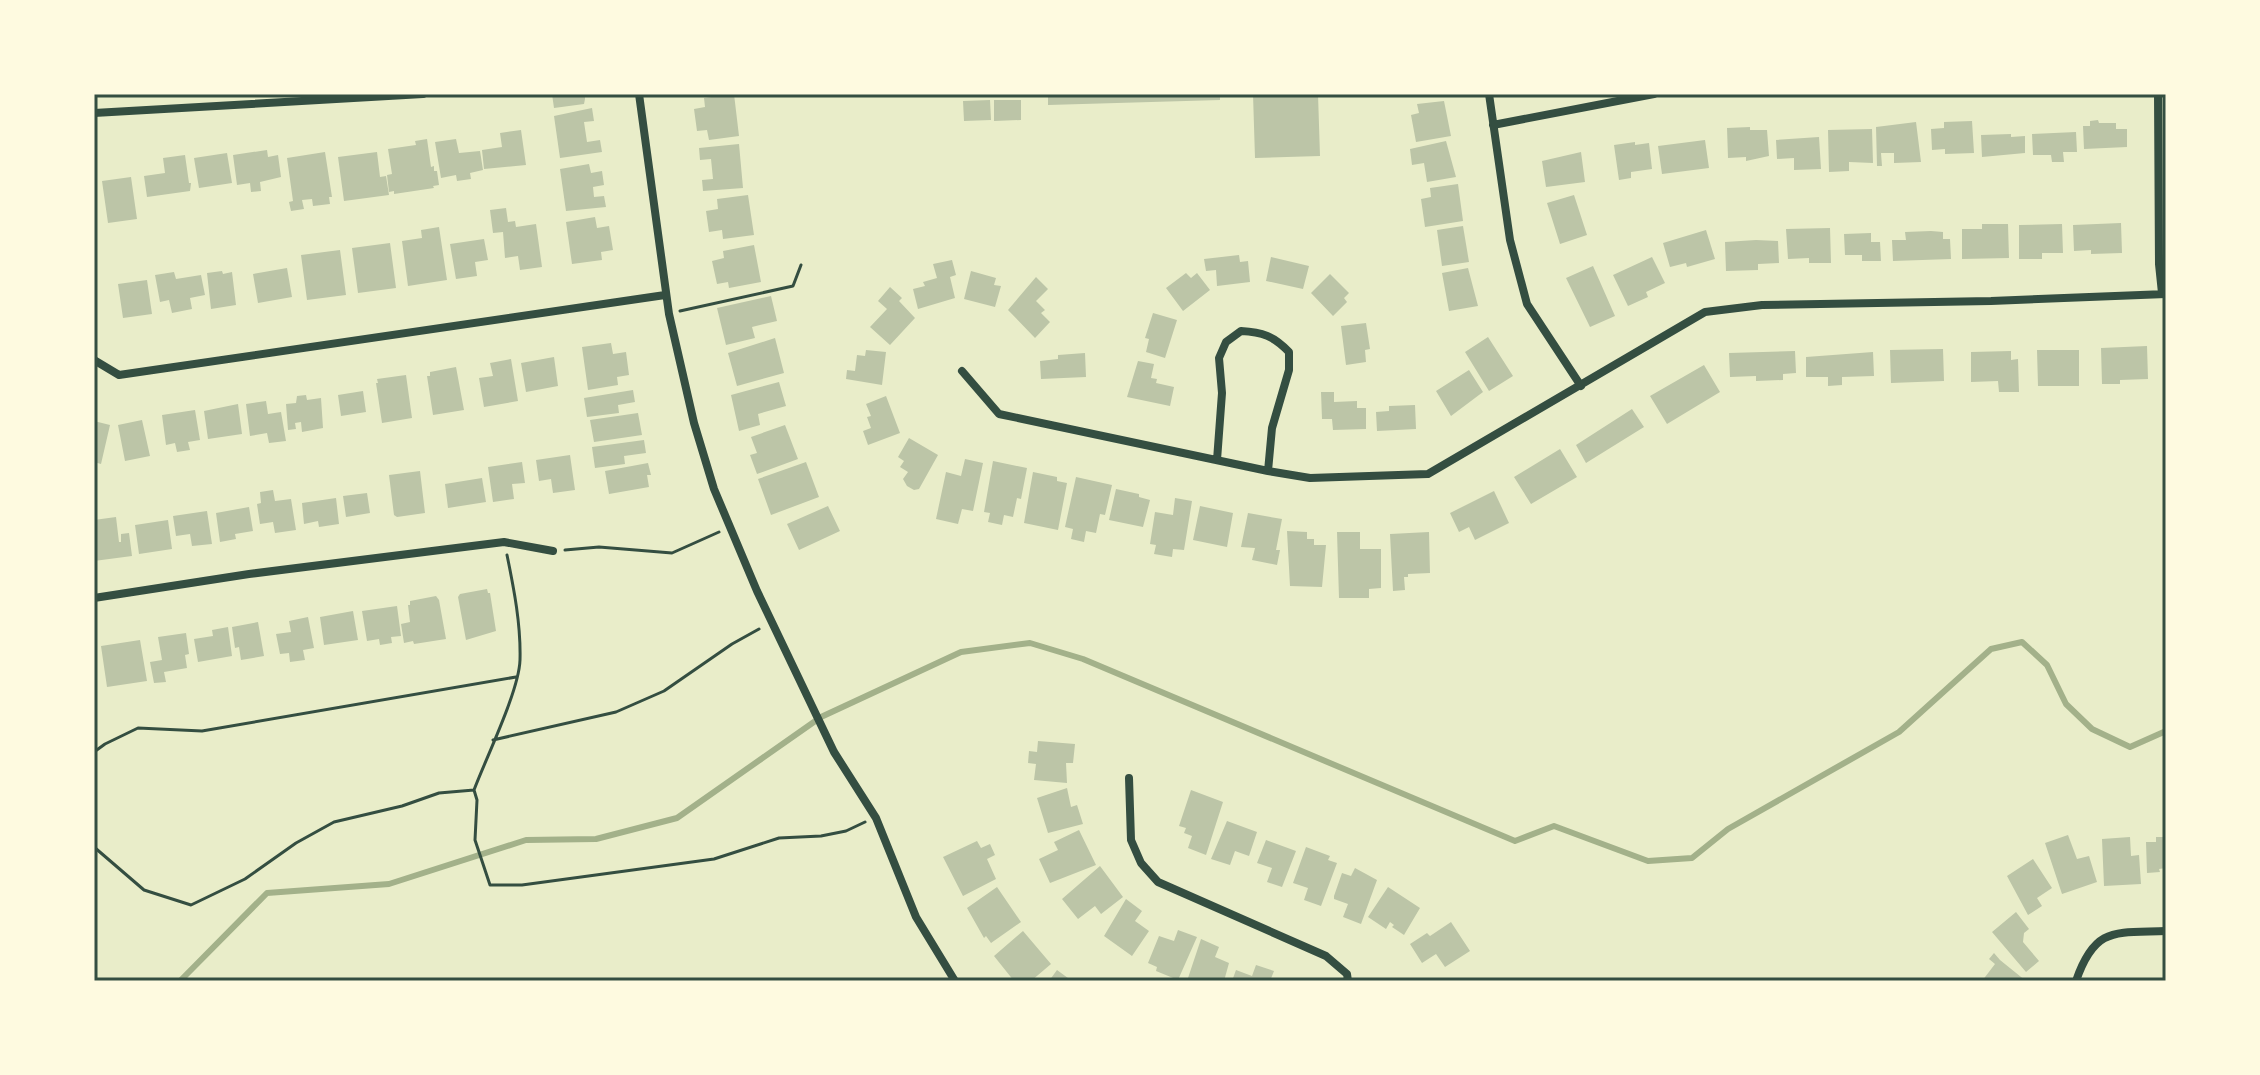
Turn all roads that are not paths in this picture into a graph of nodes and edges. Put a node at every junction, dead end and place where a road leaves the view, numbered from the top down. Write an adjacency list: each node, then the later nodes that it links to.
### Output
1 (423, 94): 6 (street)
2 (639, 94): 10 (street)
3 (1489, 94): 8 (street)
4 (1654, 94): 8 (street)
5 (2158, 94): 9 (street)
6 (403, 95): 7 (street)
7 (94, 113)
8 (1493, 125): 13 (street)
9 (2164, 294): 13 (street)
10 (665, 295): 11 (street); 20 (street)
11 (94, 360)
12 (962, 371): 14 (street)
13 (1581, 386): 15 (street)
14 (1217, 460): 15 (street); 15 (street)
15 (1268, 471)
16 (553, 551): 17 (street)
17 (94, 598)
18 (1129, 778): 21 (street)
19 (2166, 931): 22 (street)
20 (955, 981)
21 (1348, 981)
22 (2076, 981)

